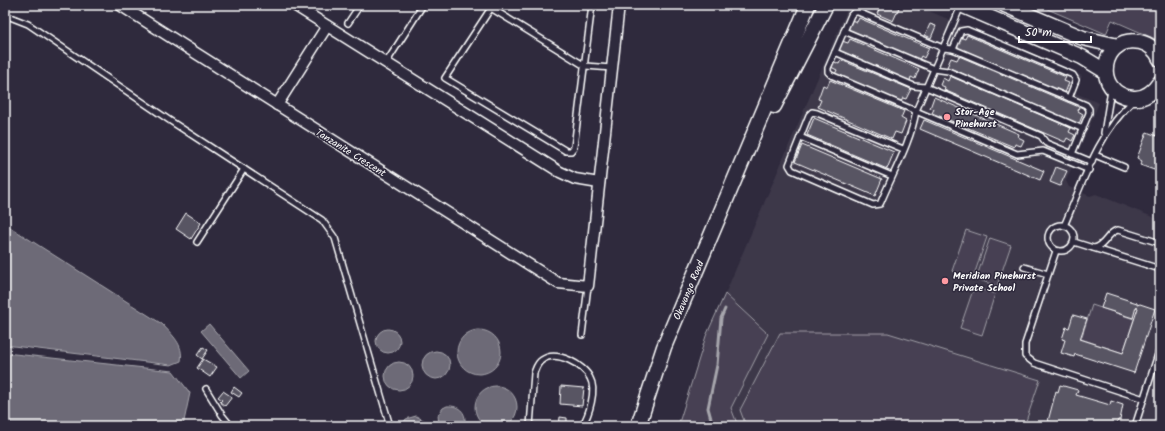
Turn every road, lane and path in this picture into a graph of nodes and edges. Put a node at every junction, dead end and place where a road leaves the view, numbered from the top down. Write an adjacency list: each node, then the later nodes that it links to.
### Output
1 (120, 5): 32 (street, Tanzanite Crescent)
2 (294, 5): 14 (street)
3 (360, 5): 13 (lane)
4 (423, 5): 21 (lane)
5 (592, 5): 22 (lane)
6 (619, 5): 23 (street)
7 (808, 5): 42 (main road, Okavango Road)
8 (826, 5): 42 (main road, Okavango Road)
9 (961, 5): 17 (lane); 25 (main road)
10 (1005, 5): 16 (main road)
11 (492, 6): 22 (lane); 22 (lane)
12 (5, 15): 45 (lane)
13 (348, 23)
14 (327, 26): 21 (street); 32 (street)
15 (844, 31): 17 (lane); 19 (lane); 24 (lane)
16 (1118, 46): 20 (main road); 25 (main road)
17 (943, 48): 18 (lane); 24 (lane)
18 (953, 49): 31 (lane); 31 (lane)
19 (835, 52): 27 (lane); 33 (lane)
20 (1160, 58)
21 (386, 63): 48 (street)
22 (584, 66): 23 (lane)
23 (612, 68): 48 (street)
24 (934, 69): 27 (lane); 34 (lane)
25 (1105, 71): 28 (main road)
26 (1160, 82): 30 (main road)
27 (926, 87): 33 (lane); 37 (lane)
28 (1112, 88): 30 (main road); 35 (lane)
29 (1160, 95): 30 (main road)
30 (1141, 97): 35 (lane)
31 (1069, 98): 34 (lane)
32 (277, 104): 58 (street, Tanzanite Crescent)
33 (916, 111): 38 (lane); 39 (lane)
34 (1083, 128): 40 (lane)
35 (1104, 136): 41 (lane)
36 (800, 137): 38 (lane); 47 (lane); 47 (lane)
37 (1046, 143): 39 (lane); 40 (lane)
38 (903, 149): 47 (lane)
39 (1043, 151): 46 (lane)
40 (1072, 154): 43 (lane)
41 (1095, 155): 43 (lane); 44 (lane)
42 (744, 156): 67 (main road, Okavango Road)
43 (1092, 162): 46 (lane)
44 (1124, 167)
45 (244, 169): 50 (lane); 64 (lane)
46 (1089, 170): 49 (lane)
47 (892, 176)
48 (599, 183): 58 (street)
49 (1064, 226): 51 (lane); 54 (lane)
50 (196, 242)
51 (1074, 242): 53 (lane); 54 (lane)
52 (1160, 243): 53 (lane)
53 (1093, 248): 56 (lane)
54 (1056, 251): 57 (lane)
55 (1024, 267): 57 (lane)
56 (1160, 269)
57 (1048, 274): 62 (lane)
58 (588, 286): 59 (lane)
59 (582, 335)
60 (1160, 348): 62 (lane)
61 (206, 389): 63 (lane)
62 (1144, 399): 68 (lane)
63 (231, 426)
64 (390, 426)
65 (530, 426): 66 (lane)
66 (582, 426)
67 (638, 426)
68 (1135, 426)

